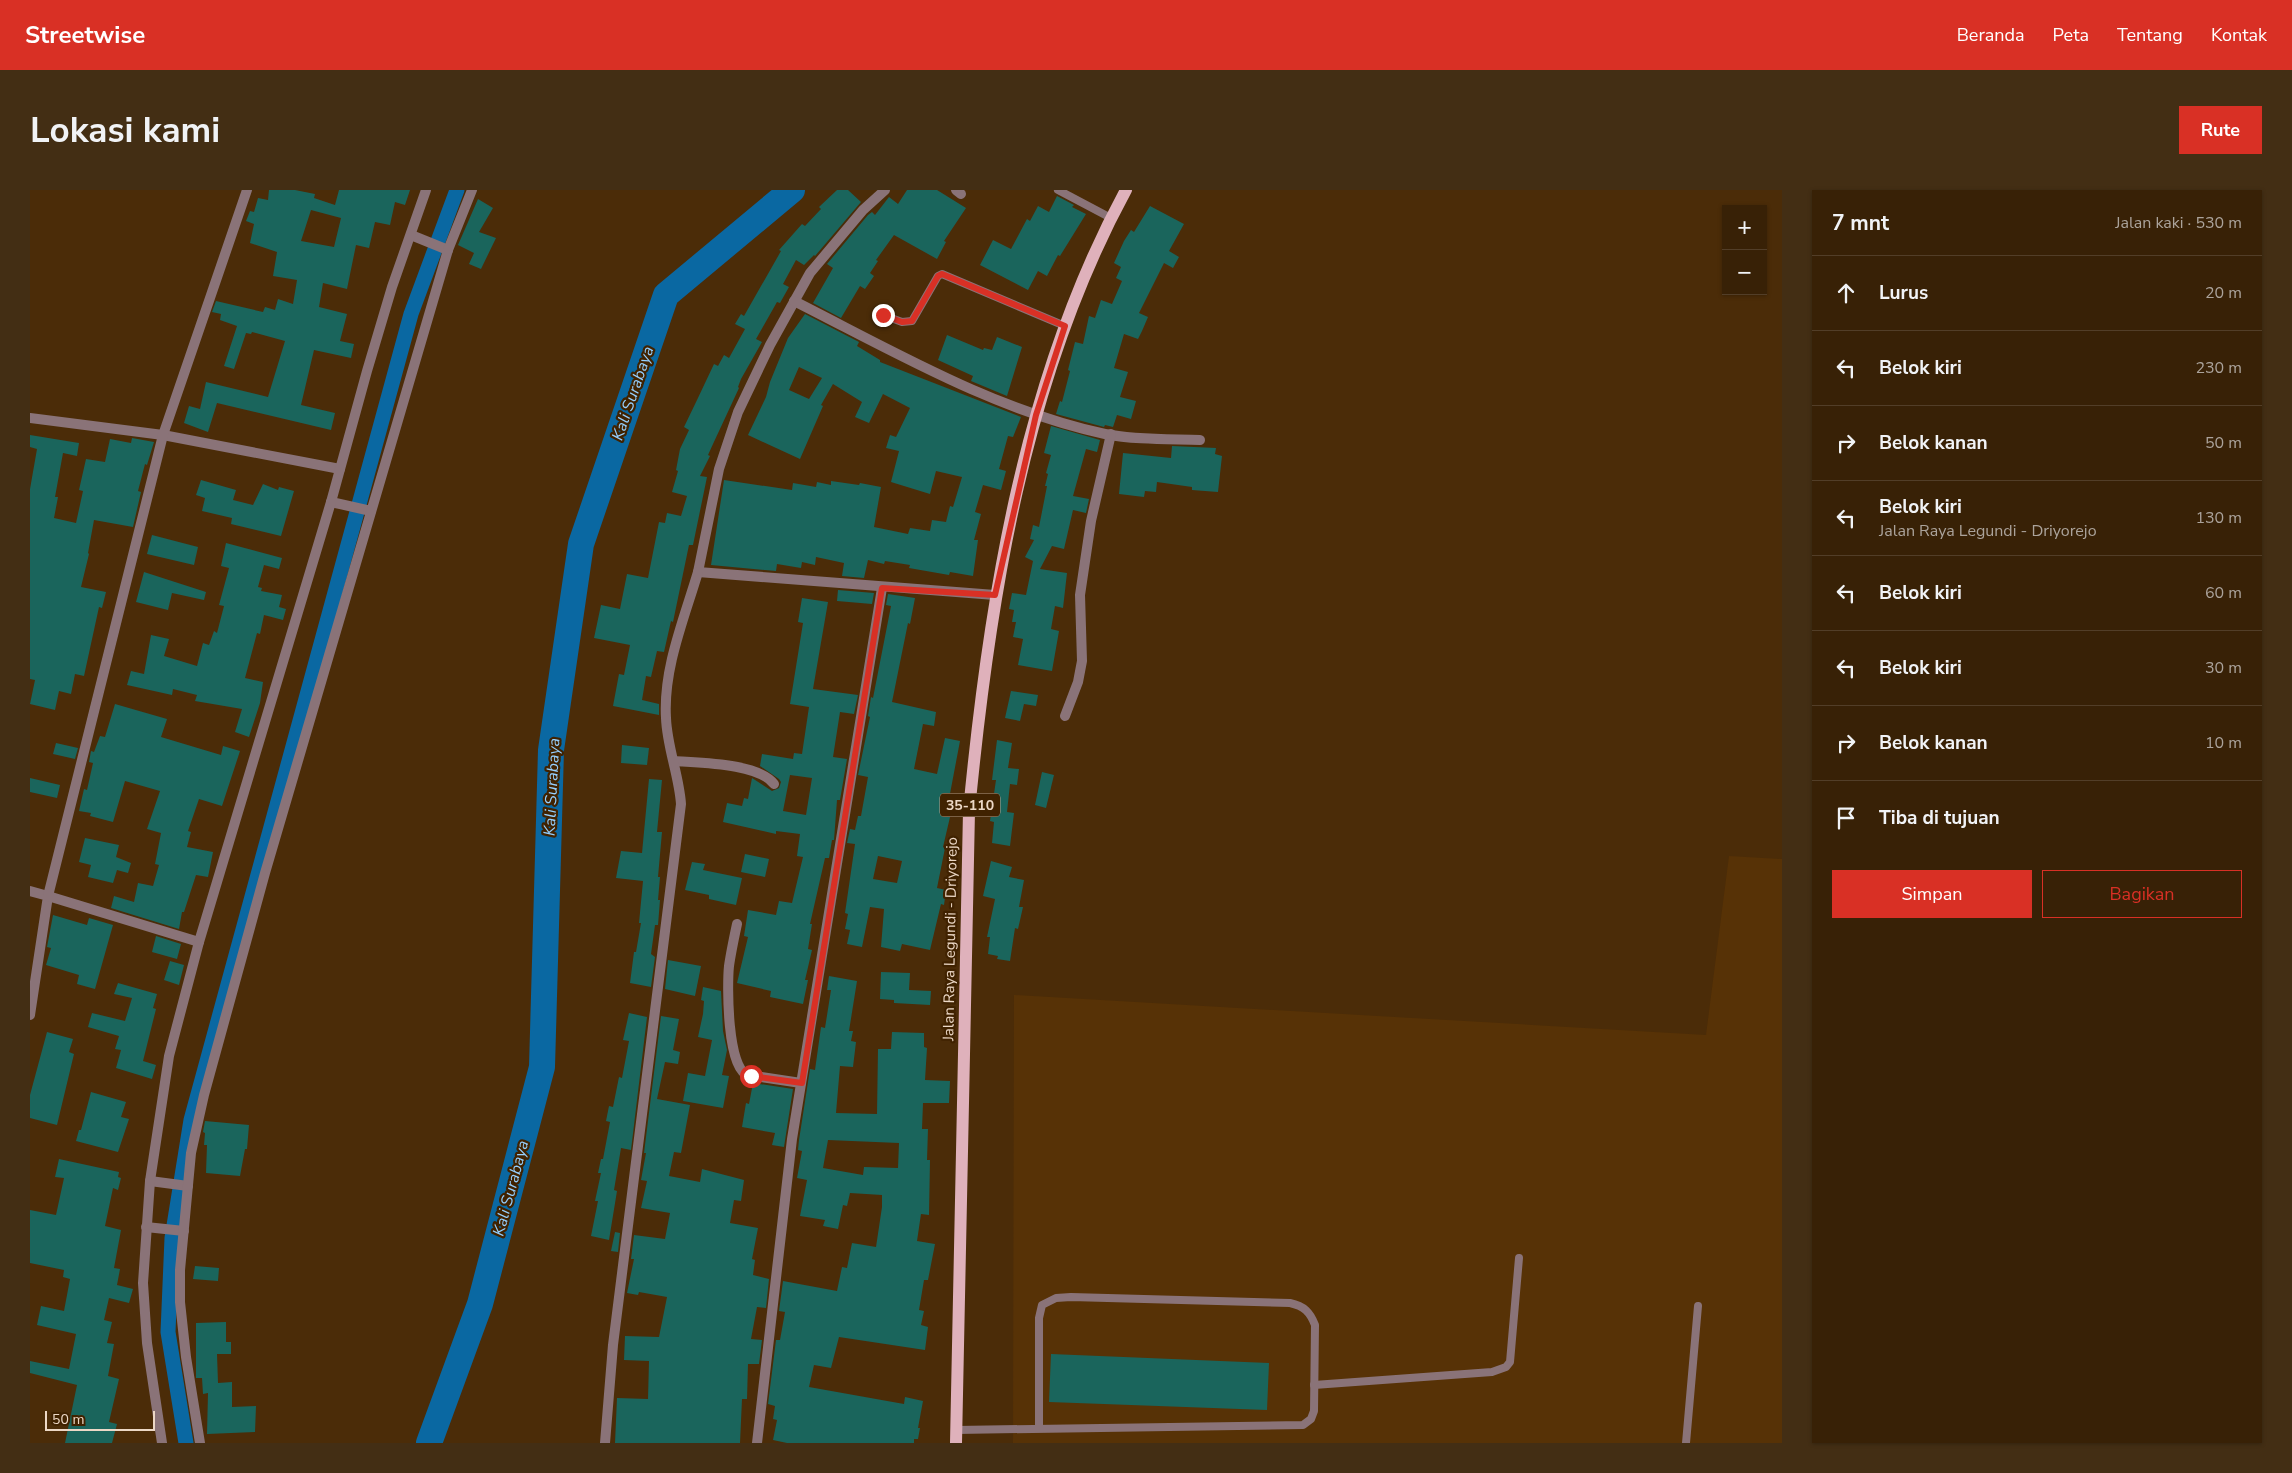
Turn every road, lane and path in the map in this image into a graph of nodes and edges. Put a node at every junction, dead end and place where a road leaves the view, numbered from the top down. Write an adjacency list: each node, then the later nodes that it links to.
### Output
1 (247, 190): 16 (street)
2 (426, 190): 8 (street)
3 (472, 190): 9 (street)
4 (885, 190): 10 (street)
5 (1058, 190): 7 (lane)
6 (1126, 190): 7 (main road, Jalan Raya Legundi - Driyorejo / 35-110)
7 (1111, 218): 12 (main road, Jalan Raya Legundi - Driyorejo / 35-110)
8 (414, 237): 9 (street); 18 (street)
9 (446, 249): 20 (street)
10 (794, 302): 13 (street); 21 (street)
11 (883, 315): 12 (lane)
12 (1065, 326): 13 (main road, Jalan Raya Legundi - Driyorejo / 35-110)
13 (1036, 415): 15 (street); 23 (main road, Jalan Raya Legundi - Driyorejo / 35-110)
14 (30, 418): 16 (street)
15 (1111, 434): 17 (street); 24 (street)
16 (163, 435): 18 (street); 28 (street)
17 (1200, 440)
18 (340, 469): 19 (street)
19 (337, 503): 20 (street); 30 (street)
20 (368, 510): 34 (street)
21 (698, 572): 22 (street); 25 (street)
22 (882, 588): 23 (street); 32 (street)
23 (995, 595): 41 (main road, Jalan Raya Legundi - Driyorejo / 35-110)
24 (1065, 716)
25 (674, 761): 26 (street); 44 (street)
26 (774, 784)
27 (30, 891): 28 (street)
28 (48, 896): 30 (street); 31 (street)
29 (737, 924): 32 (street)
30 (199, 942): 33 (street)
31 (30, 1015)
32 (802, 1083): 45 (street)
33 (152, 1182): 34 (street); 35 (street)
34 (185, 1186): 36 (street)
35 (146, 1227): 36 (street); 42 (street)
36 (182, 1231): 43 (street)
37 (1519, 1258): 39 (lane)
38 (1698, 1306): 47 (lane)
39 (1314, 1386): 40 (lane); 40 (lane)
40 (1039, 1427): 41 (lane)
41 (956, 1430): 46 (main road, Jalan Raya Legundi - Driyorejo / 35-110)
42 (162, 1443)
43 (200, 1443)
44 (605, 1443)
45 (757, 1443)
46 (956, 1443)
47 (1686, 1443)

